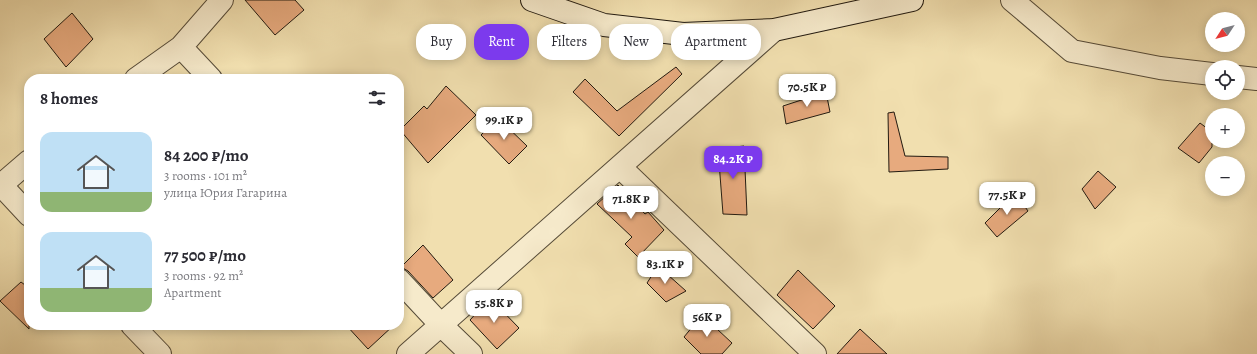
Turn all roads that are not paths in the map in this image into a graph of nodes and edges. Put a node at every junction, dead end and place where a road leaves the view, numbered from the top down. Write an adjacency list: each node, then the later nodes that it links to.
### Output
1 (222, 0): 6 (street)
2 (532, 0): 5 (street)
3 (912, 0): 5 (street)
4 (1012, 0): 7 (street)
5 (774, 30): 13 (street)
6 (181, 47): 8 (street); 9 (street)
7 (1205, 73)
8 (143, 74)
9 (206, 74)
10 (1245, 77): 11 (street)
11 (1257, 79)
12 (24, 164): 14 (street)
13 (620, 167): 17 (street); 22 (street)
14 (0, 185): 15 (street)
15 (24, 209)
16 (404, 285): 17 (street)
17 (441, 325): 20 (street); 21 (street)
18 (137, 330): 19 (street)
19 (160, 354)
20 (408, 354)
21 (471, 354)
22 (815, 354)

